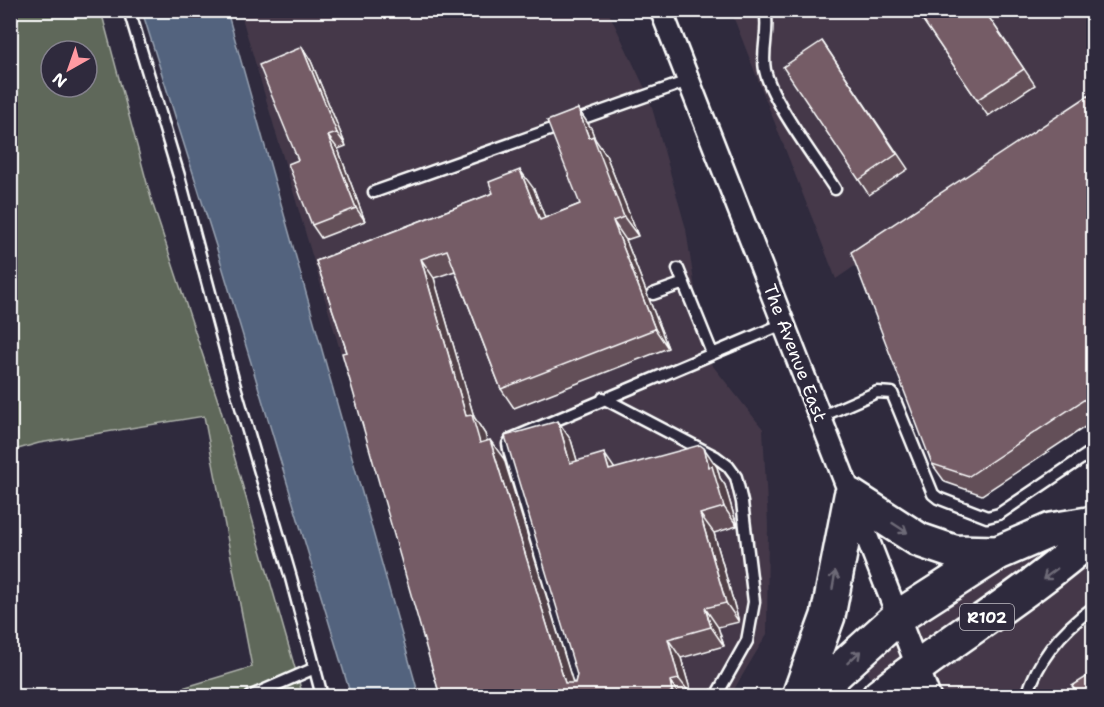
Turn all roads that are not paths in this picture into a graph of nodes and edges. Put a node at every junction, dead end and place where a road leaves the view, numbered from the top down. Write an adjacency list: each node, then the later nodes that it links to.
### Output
1 (129, 10): 22 (lane)
2 (660, 10): 4 (street, The Avenue East)
3 (765, 10): 5 (lane)
4 (688, 81): 6 (lane); 10 (street, The Avenue East)
5 (835, 189)
6 (374, 192)
7 (678, 269): 8 (lane)
8 (684, 283): 9 (lane); 11 (lane)
9 (653, 294)
10 (783, 324): 11 (lane); 13 (street, The Avenue East)
11 (712, 353): 12 (lane)
12 (603, 398): 25 (lane); 26 (lane)
13 (820, 417): 14 (lane); 15 (street, The Avenue East)
14 (1094, 450)
15 (851, 496): 18 (main road, one-way to 18); 20 (street, The Avenue East); 27 (main road, one-way to 15)
16 (1094, 523): 18 (main road, R102)
17 (1094, 535): 21 (main road, R102, one-way to 21)
18 (998, 553): 20 (main road, R102)
19 (1094, 607): 31 (lane)
20 (898, 616): 21 (street, The Avenue East); 28 (main road, R102, one-way to 20)
21 (917, 666): 29 (main road, R102); 30 (street, The Avenue East)
22 (315, 668): 23 (lane); 24 (lane)
23 (251, 696)
24 (322, 696)
25 (583, 696)
26 (716, 696)
27 (800, 696)
28 (811, 696)
29 (879, 696)
30 (929, 696)
31 (1027, 696)

